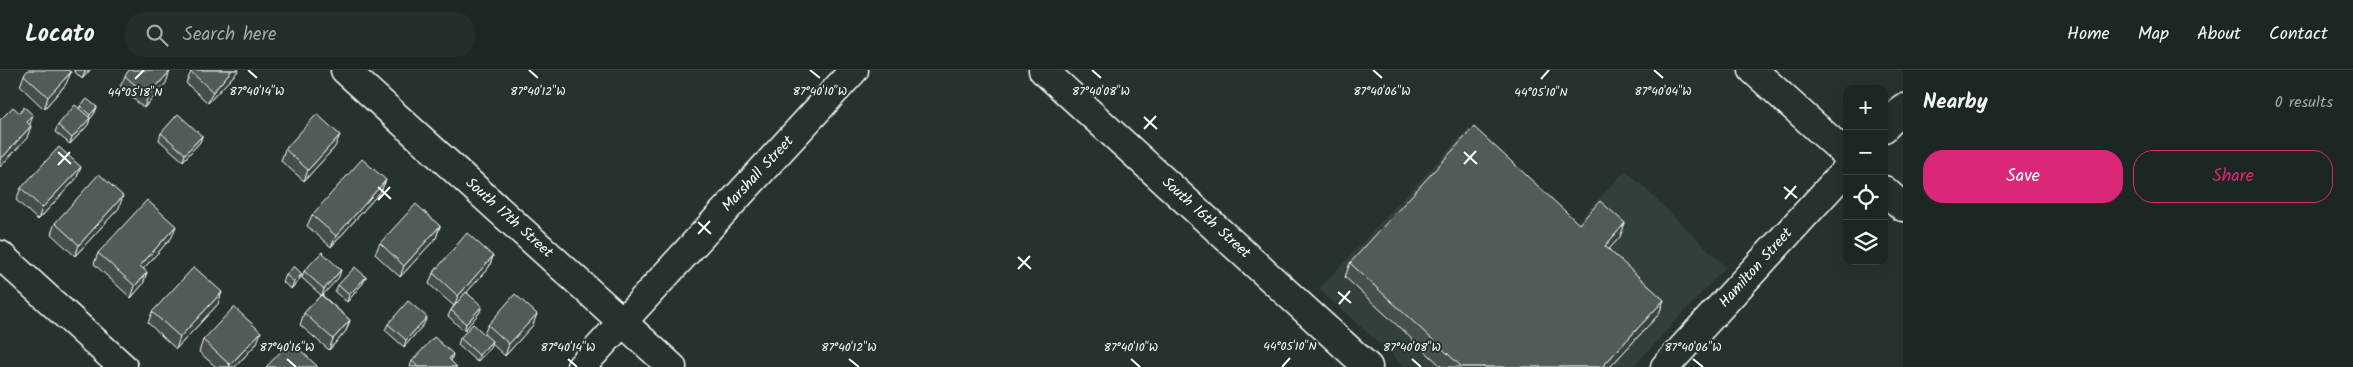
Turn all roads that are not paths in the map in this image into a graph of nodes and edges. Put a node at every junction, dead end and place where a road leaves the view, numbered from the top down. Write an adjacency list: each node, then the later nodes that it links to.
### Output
1 (345, 70): 12 (street, South 17th Street)
2 (854, 70): 12 (street, Marshall Street)
3 (1043, 70): 16 (street, South 16th Street)
4 (1753, 70): 7 (street)
5 (1903, 108): 6 (street)
6 (1888, 124)
7 (1843, 151)
8 (1843, 173): 17 (street, Hamilton Street)
9 (1888, 194): 10 (street)
10 (1903, 207)
11 (0, 254): 13 (street)
12 (622, 321): 14 (street, Marshall Street); 15 (street, South 17th Street)
13 (124, 367)
14 (581, 367)
15 (672, 367)
16 (1368, 367)
17 (1665, 367)

